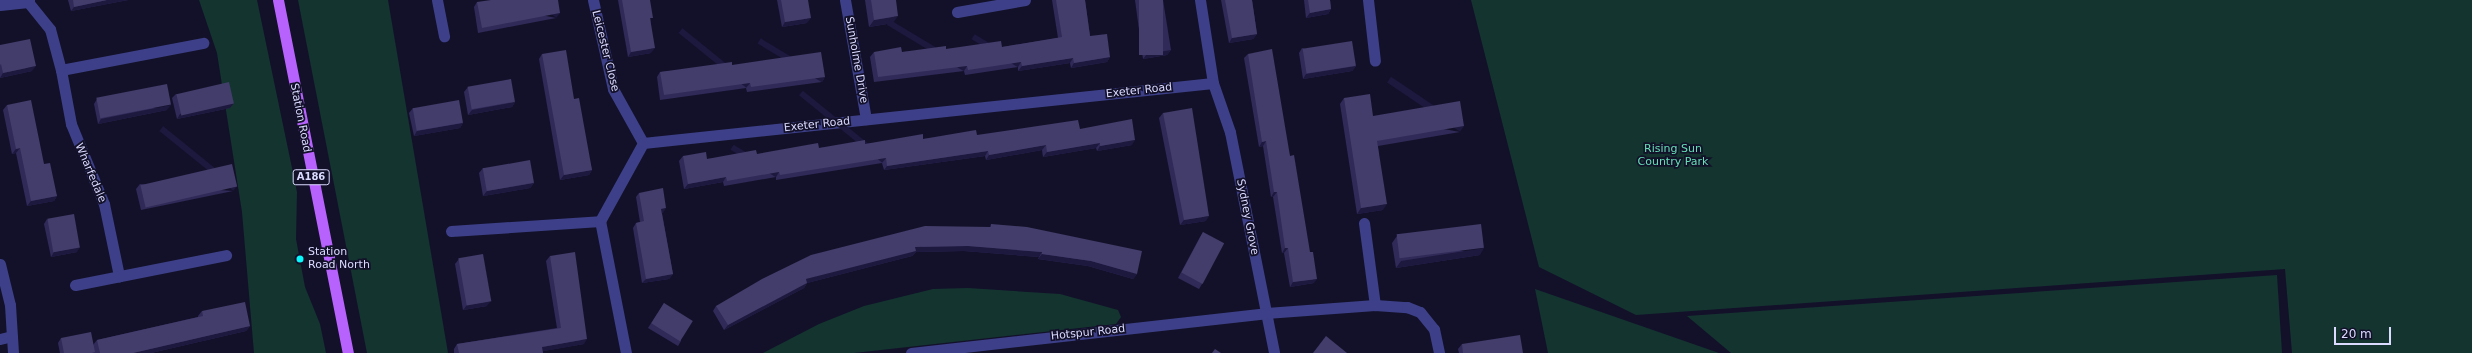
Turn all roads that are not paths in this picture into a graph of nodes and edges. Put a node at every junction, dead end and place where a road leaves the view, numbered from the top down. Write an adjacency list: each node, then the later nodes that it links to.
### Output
1 (278, 0): 30 (main road, Station Road / A186)
2 (437, 0): 11 (street)
3 (593, 0): 17 (street, Leicester Close)
4 (845, 0): 16 (street, Sunholme Drive)
5 (1025, 0): 10 (street)
6 (1200, 0): 15 (street)
7 (1368, 0): 13 (street)
8 (29, 1): 9 (street, Wharfedale); 14 (street, Wharfedale)
9 (0, 5)
10 (957, 12)
11 (444, 36)
12 (203, 43): 14 (street)
13 (1375, 61)
14 (61, 70): 23 (street, Wharfedale)
15 (1213, 83): 16 (street, Exeter Road); 26 (street, Sydney Grove)
16 (866, 119): 17 (street, Exeter Road)
17 (644, 143): 18 (street)
18 (600, 221): 20 (street); 31 (street)
19 (1364, 223): 25 (street)
20 (451, 231)
21 (226, 255): 23 (street)
22 (0, 264): 27 (street)
23 (119, 276): 24 (street)
24 (75, 285)
25 (1375, 305): 26 (street, Hotspur Road); 34 (street, Hotspur Road)
26 (1266, 313): 32 (street, Hotspur Road); 33 (street, Sydney Grove)
27 (12, 336): 28 (street); 29 (street)
28 (0, 339)
29 (13, 353)
30 (348, 353)
31 (626, 353)
32 (911, 353)
33 (1274, 353)
34 (1439, 353)

